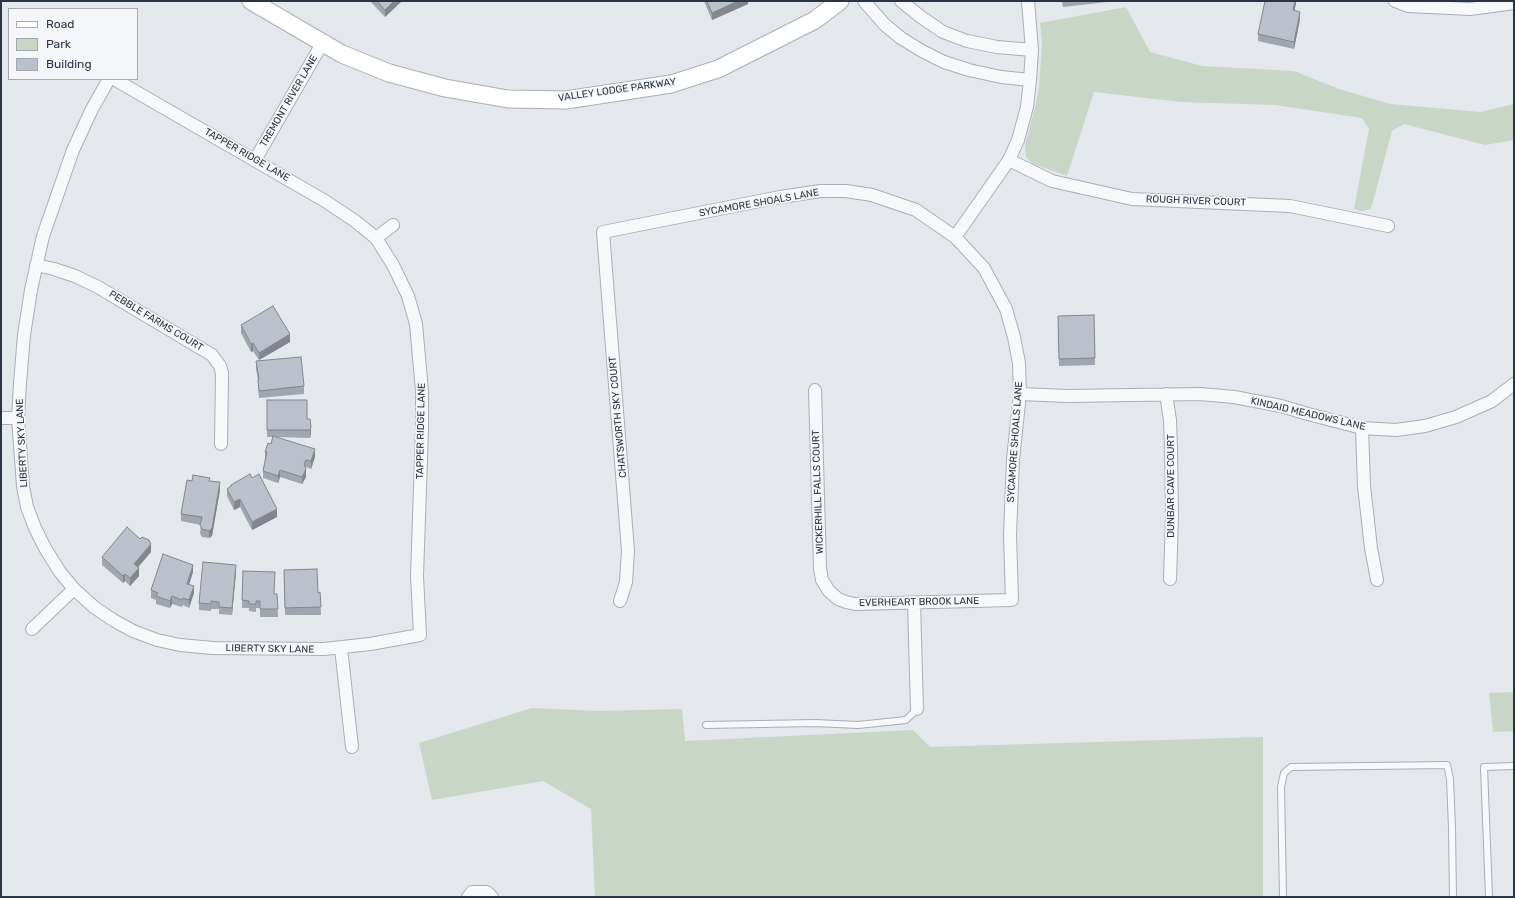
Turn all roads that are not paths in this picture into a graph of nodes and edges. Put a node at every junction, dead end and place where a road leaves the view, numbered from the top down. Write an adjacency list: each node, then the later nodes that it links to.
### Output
1 (251, 1): 8 (street, VALLEY LODGE PARKWAY)
2 (840, 1): 8 (street, VALLEY LODGE PARKWAY)
3 (864, 1): 12 (street)
4 (901, 1): 9 (street)
5 (1028, 1): 9 (street)
6 (1395, 1): 7 (street)
7 (1514, 3)
8 (323, 42): 13 (street, TREMONT RIVER LANE)
9 (1032, 50): 12 (street)
10 (108, 80): 20 (street, LIBERTY SKY LANE)
11 (116, 80): 13 (street, TAPPER RIDGE LANE)
12 (1030, 80): 14 (street)
13 (255, 160): 19 (street, TAPPER RIDGE LANE)
14 (1009, 160): 16 (street, ROUGH RIVER COURT); 18 (street)
15 (393, 225): 19 (street)
16 (1388, 226)
17 (603, 232): 18 (street, SYCAMORE SHOALS LANE); 34 (street, CHATSWORTH SKY COURT)
18 (955, 237): 23 (street, SYCAMORE SHOALS LANE)
19 (376, 238): 37 (street, TAPPER RIDGE LANE)
20 (36, 265): 26 (street, LIBERTY SKY LANE); 28 (street, PEBBLE FARMS COURT)
21 (1514, 384): 27 (street, KINDAID MEADOWS LANE)
22 (815, 390): 32 (street, WICKERHILL FALLS COURT)
23 (1020, 394): 24 (street, KINDAID MEADOWS LANE); 33 (street, SYCAMORE SHOALS LANE)
24 (1166, 394): 27 (street, KINDAID MEADOWS LANE); 29 (street, DUNBAR CAVE COURT)
25 (1, 418): 26 (street)
26 (18, 418): 31 (street, LIBERTY SKY LANE)
27 (1362, 428): 30 (street)
28 (221, 444)
29 (1170, 579)
30 (1377, 580)
31 (74, 589): 36 (street); 38 (street, LIBERTY SKY LANE)
32 (829, 592): 35 (street, EVERHEART BROOK LANE)
33 (1012, 600): 35 (street, EVERHEART BROOK LANE)
34 (620, 601)
35 (914, 603): 39 (street)
36 (32, 629)
37 (420, 635): 38 (street, LIBERTY SKY LANE)
38 (341, 648): 41 (street)
39 (917, 709): 40 (lane)
40 (706, 725)
41 (352, 747)
42 (1514, 766): 47 (lane)
43 (468, 897): 44 (street)
44 (492, 897)
45 (1283, 897): 46 (lane)
46 (1453, 897)
47 (1488, 897)

